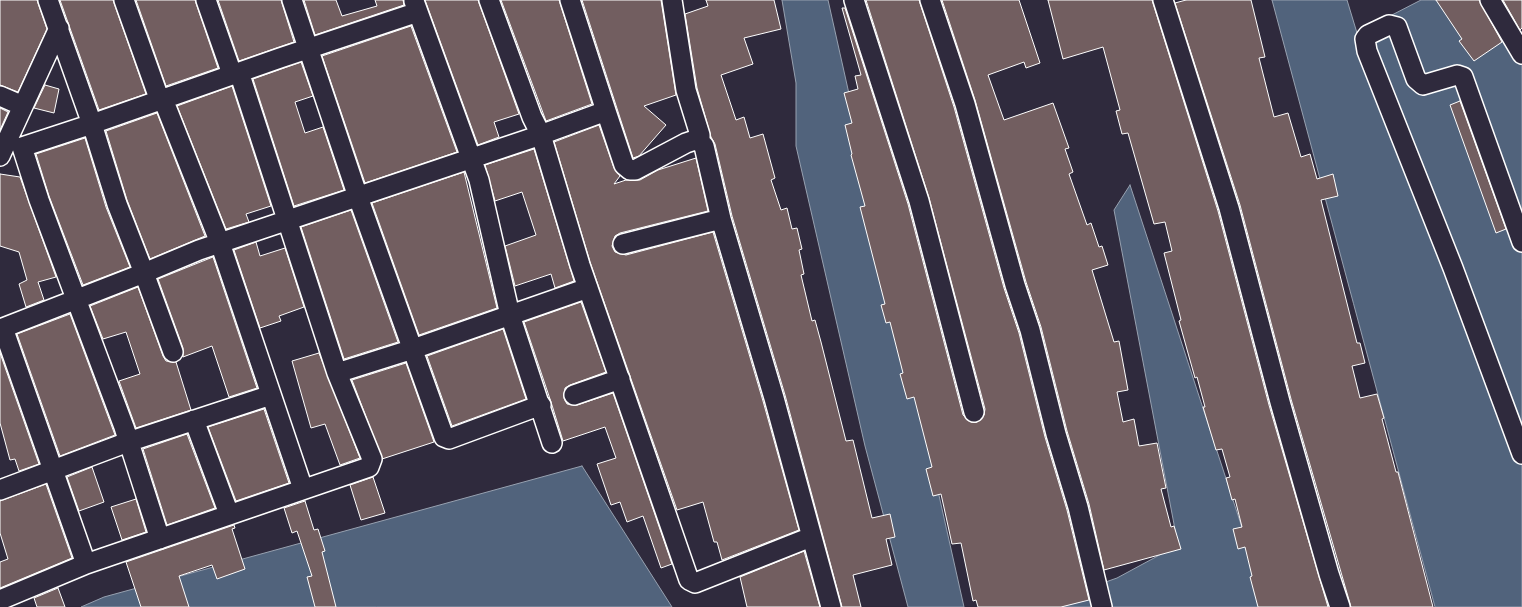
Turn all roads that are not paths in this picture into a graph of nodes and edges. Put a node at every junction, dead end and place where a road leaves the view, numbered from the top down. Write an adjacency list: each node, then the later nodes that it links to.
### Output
1 (48, 0): 13 (street)
2 (124, 0): 18 (street)
3 (206, 0): 16 (street)
4 (292, 0): 14 (street)
5 (489, 0): 22 (street)
6 (570, 0): 20 (street)
7 (672, 0): 23 (street)
8 (854, 0): 44 (street)
9 (930, 0): 58 (street)
10 (1163, 0): 59 (street)
11 (1490, 0): 15 (street)
12 (416, 6): 14 (street); 25 (street)
13 (59, 28): 19 (street); 21 (street)
14 (308, 49): 16 (street); 26 (street)
15 (1522, 54)
16 (236, 73): 18 (street); 28 (street)
17 (0, 96): 19 (street)
18 (162, 100): 21 (street); 30 (street)
19 (23, 106): 24 (street)
20 (606, 111): 22 (street); 23 (street)
21 (92, 124): 32 (street); 34 (street)
22 (541, 135): 25 (street); 33 (street)
23 (700, 142): 27 (street)
24 (0, 156)
25 (470, 158): 26 (street); 35 (street)
26 (358, 196): 28 (street); 37 (street)
27 (721, 219): 31 (street); 53 (street)
28 (286, 220): 30 (street); 39 (street)
29 (1522, 242): 48 (street)
30 (220, 243): 32 (street); 41 (street)
31 (623, 244)
32 (144, 273): 34 (street); 38 (street)
33 (588, 288): 35 (street); 40 (street)
34 (75, 299): 36 (street); 46 (street)
35 (510, 315): 37 (street); 43 (street)
36 (2, 323): 49 (street)
37 (413, 349): 39 (street); 43 (street)
38 (173, 352)
39 (337, 373): 50 (street)
40 (620, 379): 42 (street); 53 (street)
41 (271, 395): 45 (street); 50 (street)
42 (574, 395)
43 (541, 405): 47 (street)
44 (974, 412)
45 (194, 420): 46 (street); 52 (street)
46 (128, 442): 49 (street); 54 (street)
47 (552, 443)
48 (1521, 450)
49 (53, 472): 51 (street); 55 (street)
50 (303, 489): 52 (street)
51 (0, 490)
52 (229, 514): 54 (street)
53 (811, 537): 57 (street)
54 (160, 539): 55 (street)
55 (86, 564): 56 (street)
56 (0, 600)
57 (832, 607)
58 (1102, 607)
59 (1340, 607)

